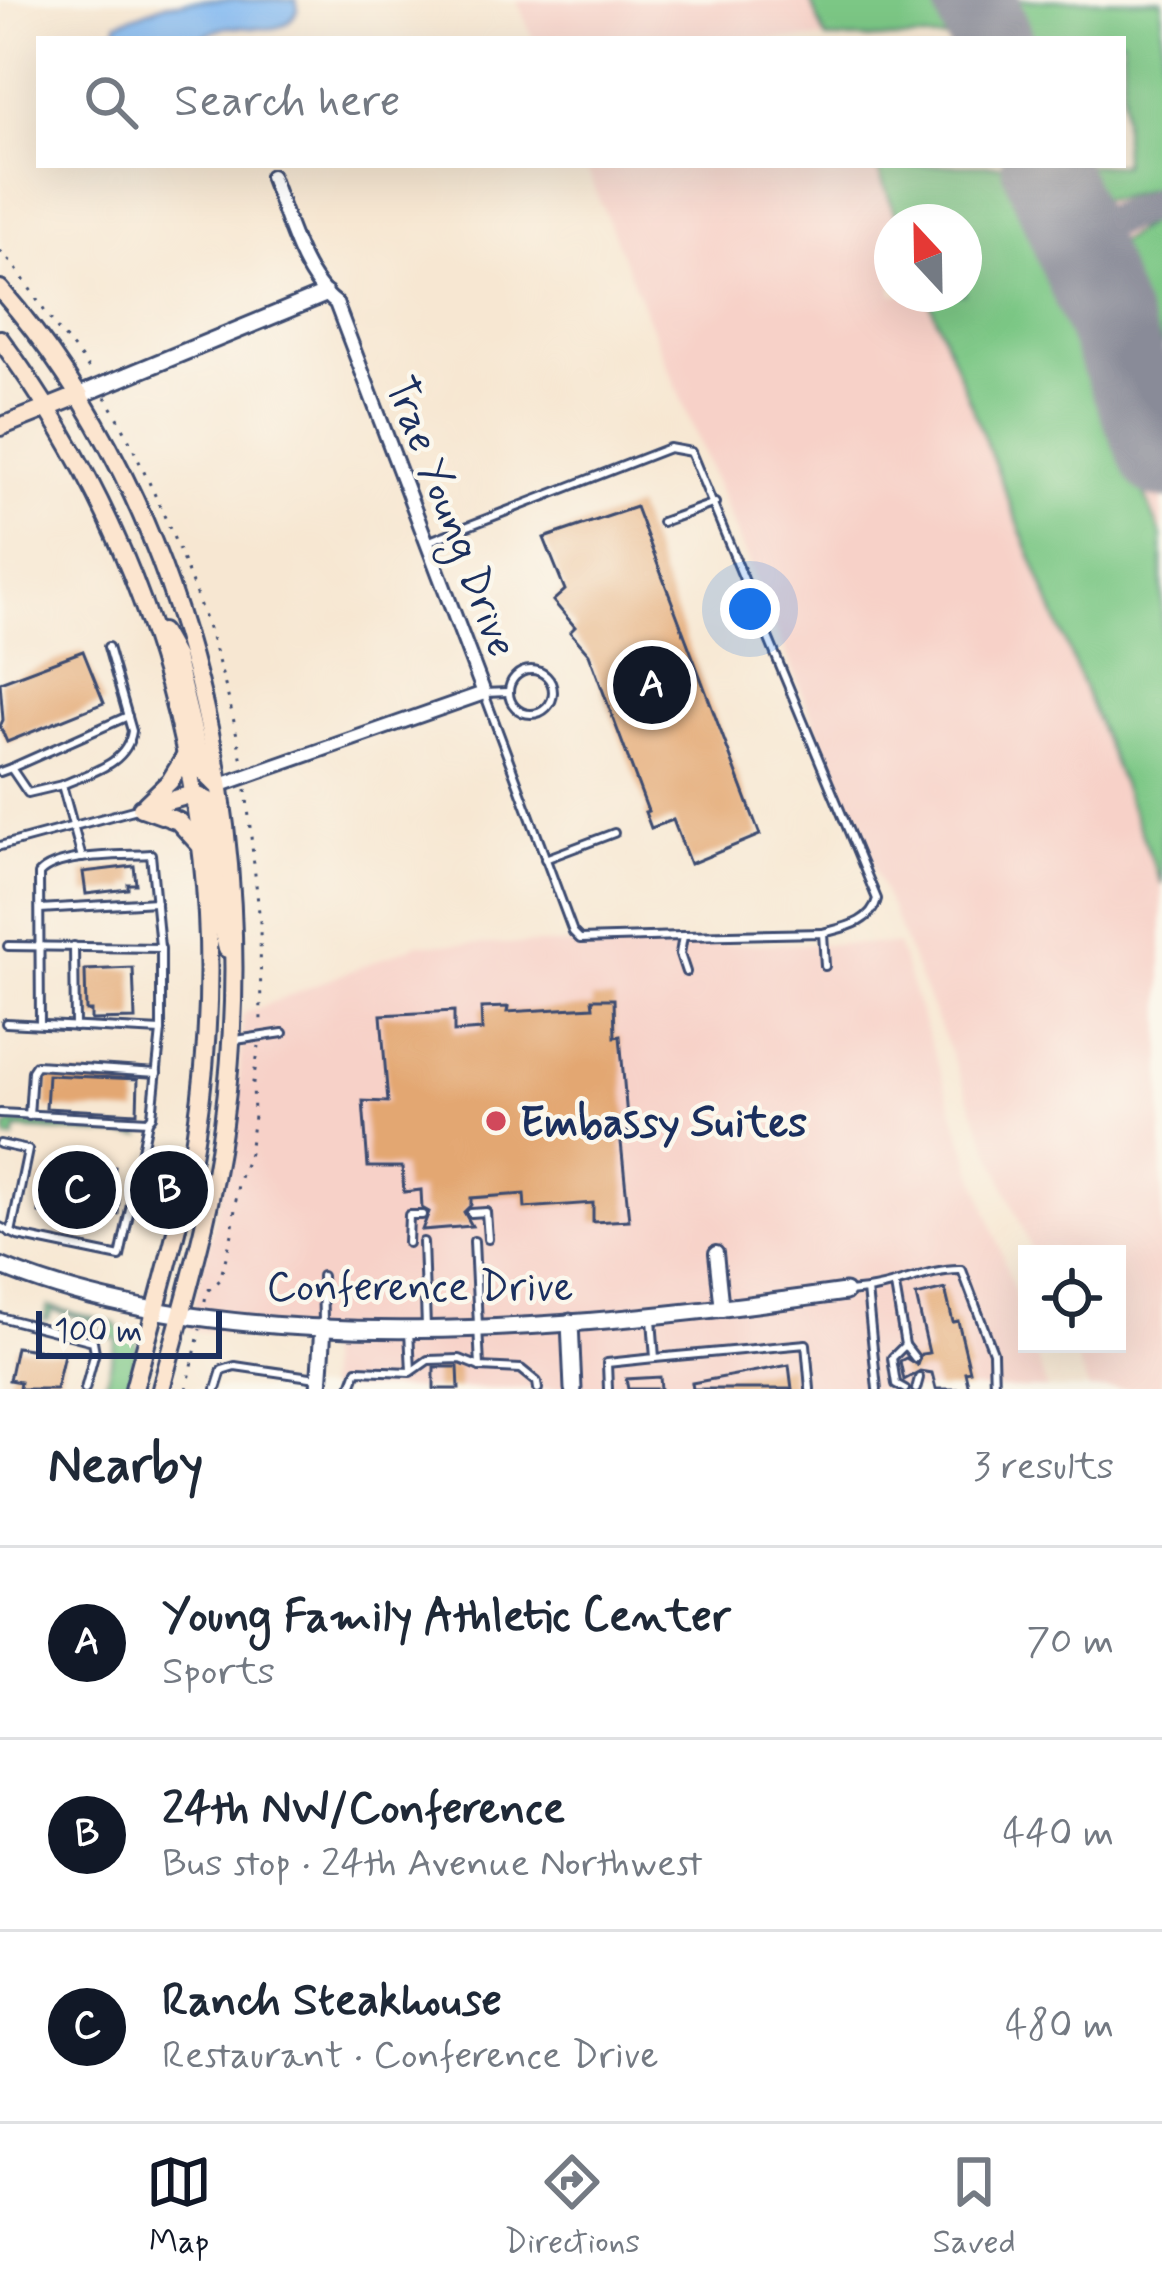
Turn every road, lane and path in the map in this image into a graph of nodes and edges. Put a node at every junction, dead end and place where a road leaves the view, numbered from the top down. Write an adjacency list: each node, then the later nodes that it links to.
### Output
1 (271, 176): 3 (street, Trae Young Drive)
2 (0, 290): 5 (main road)
3 (325, 294): 7 (street); 12 (street, Trae Young Drive)
4 (0, 306): 5 (main road)
5 (22, 314): 7 (main road)
6 (0, 339): 8 (main road)
7 (80, 395): 8 (main road); 22 (main road)
8 (46, 407): 9 (main road); 13 (main road)
9 (0, 427)
10 (715, 502): 11 (lane); 12 (lane); 33 (lane)
11 (662, 522)
12 (427, 542): 16 (street, Trae Young Drive)
13 (140, 595): 18 (main road); 22 (main road)
14 (108, 647): 17 (lane)
15 (508, 692): 15 (lane); 16 (lane)
16 (484, 693): 22 (street, Trae Young Drive); 30 (lane)
17 (128, 716): 19 (lane); 21 (lane)
18 (186, 754): 23 (main road); 24 (main road)
19 (11, 768): 20 (lane); 21 (lane)
20 (0, 772)
21 (62, 785): 25 (lane)
22 (218, 786): 41 (main road)
23 (194, 794): 24 (main road); 28 (main road); 41 (main road)
24 (141, 808): 25 (lane); 28 (main road)
25 (75, 827): 27 (lane); 29 (lane)
26 (614, 832): 30 (lane)
27 (0, 847)
28 (201, 847): 67 (main road)
29 (82, 858): 31 (lane); 32 (lane)
30 (545, 859): 34 (lane)
31 (157, 902): 32 (lane); 38 (lane)
32 (40, 909): 36 (lane)
33 (823, 933): 34 (lane); 39 (lane)
34 (683, 936): 40 (lane)
35 (8, 946): 36 (lane)
36 (41, 946): 37 (lane); 43 (lane)
37 (74, 946): 38 (lane); 44 (lane)
38 (160, 948): 45 (lane)
39 (825, 966)
40 (686, 972)
41 (234, 978): 47 (main road)
42 (6, 1023): 43 (lane)
43 (40, 1024): 44 (lane)
44 (75, 1027): 45 (lane)
45 (161, 1031): 48 (lane)
46 (284, 1034): 47 (lane)
47 (232, 1041): 69 (main road)
48 (157, 1072): 50 (lane); 51 (lane)
49 (0, 1113): 50 (lane)
50 (29, 1116): 51 (lane)
51 (148, 1121): 56 (lane)
52 (0, 1144): 56 (lane)
53 (472, 1213): 57 (lane)
54 (422, 1215): 59 (lane)
55 (0, 1227): 56 (lane)
56 (11, 1233)
57 (488, 1239)
58 (474, 1241): 74 (lane)
59 (408, 1243)
60 (423, 1243): 75 (lane)
61 (716, 1253): 68 (street)
62 (0, 1266): 67 (street, Conference Drive)
63 (322, 1276): 73 (lane)
64 (895, 1286): 65 (lane); 76 (lane); 96 (lane)
65 (867, 1290): 66 (lane); 93 (lane)
66 (845, 1292): 68 (street, Conference Drive)
67 (155, 1309): 69 (street, Conference Drive); 85 (main road)
68 (722, 1310): 70 (street, Conference Drive)
69 (181, 1315): 73 (street, Conference Drive); 86 (main road)
70 (652, 1316): 72 (street, Conference Drive); 77 (lane)
71 (0, 1317): 84 (lane)
72 (570, 1322): 74 (street, Conference Drive); 90 (street)
73 (323, 1325): 75 (street, Conference Drive); 82 (street)
74 (479, 1326): 75 (street, Conference Drive); 79 (lane)
75 (418, 1327): 80 (lane)
76 (905, 1346): 78 (lane); 94 (lane)
77 (655, 1358): 91 (lane); 92 (lane)
78 (915, 1358)
79 (480, 1367): 80 (lane); 89 (lane)
80 (411, 1372): 88 (lane)
81 (919, 1378): 95 (lane)
82 (320, 1384): 83 (lane)
83 (217, 1388): 87 (lane)
84 (85, 1389)
85 (134, 1389)
86 (161, 1389)
87 (230, 1389)
88 (350, 1389)
89 (538, 1389)
90 (573, 1389)
91 (608, 1389)
92 (810, 1389)
93 (877, 1389)
94 (905, 1389)
95 (916, 1389)
96 (994, 1389)

